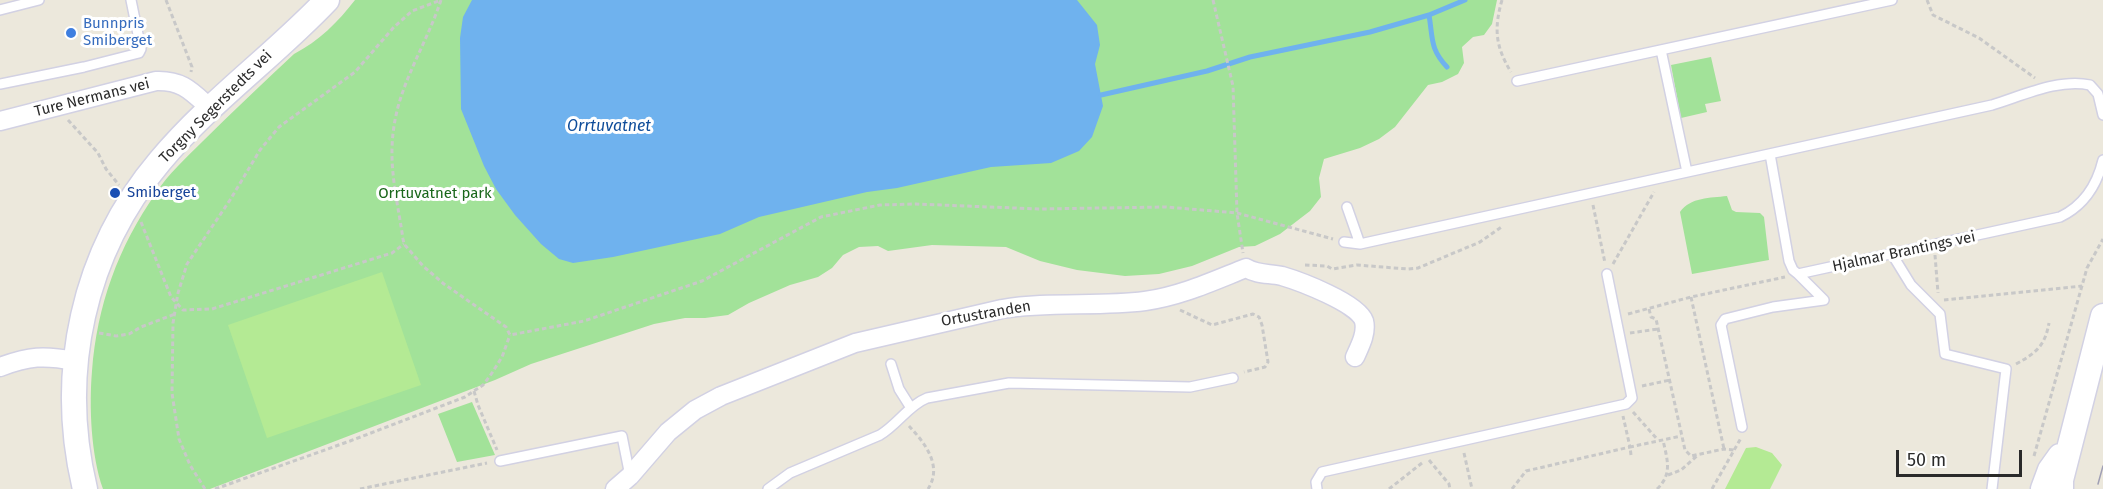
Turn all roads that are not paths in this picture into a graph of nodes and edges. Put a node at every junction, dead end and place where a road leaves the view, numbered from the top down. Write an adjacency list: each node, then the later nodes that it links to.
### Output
1 (39, 0): 5 (lane)
2 (131, 0): 8 (lane)
3 (327, 0): 9 (main road, Torgny Segerstedts vei)
4 (1892, 0): 6 (lane)
5 (0, 10)
6 (1661, 50): 7 (lane); 14 (lane)
7 (1517, 81)
8 (0, 84)
9 (211, 110): 11 (street, Ture Nermans vei); 23 (main road, Torgny Segerstedts vei)
10 (2103, 115): 12 (lane)
11 (0, 121)
12 (1770, 154): 14 (lane); 20 (lane)
13 (2103, 160): 20 (lane, Hjalmar Brantings vei)
14 (1687, 172): 17 (lane)
15 (1347, 207): 17 (lane)
16 (1344, 242): 17 (lane)
17 (1360, 244)
18 (1894, 259): 36 (lane)
19 (1607, 274): 35 (lane)
20 (1798, 274): 28 (lane)
21 (2103, 316): 29 (main road)
22 (1355, 357): 31 (street, Ortustranden)
23 (75, 361): 25 (street); 32 (main road, Torgny Segerstedts vei)
24 (891, 364): 27 (lane)
25 (0, 367)
26 (1233, 378): 27 (lane)
27 (911, 408): 34 (lane)
28 (1742, 427)
29 (2071, 439): 37 (main road); 38 (main road)
30 (500, 461): 31 (lane)
31 (630, 476): 33 (street, Ortustranden)
32 (86, 489)
33 (615, 489)
34 (768, 489)
35 (1317, 489)
36 (1992, 489)
37 (2043, 489)
38 (2061, 489)

